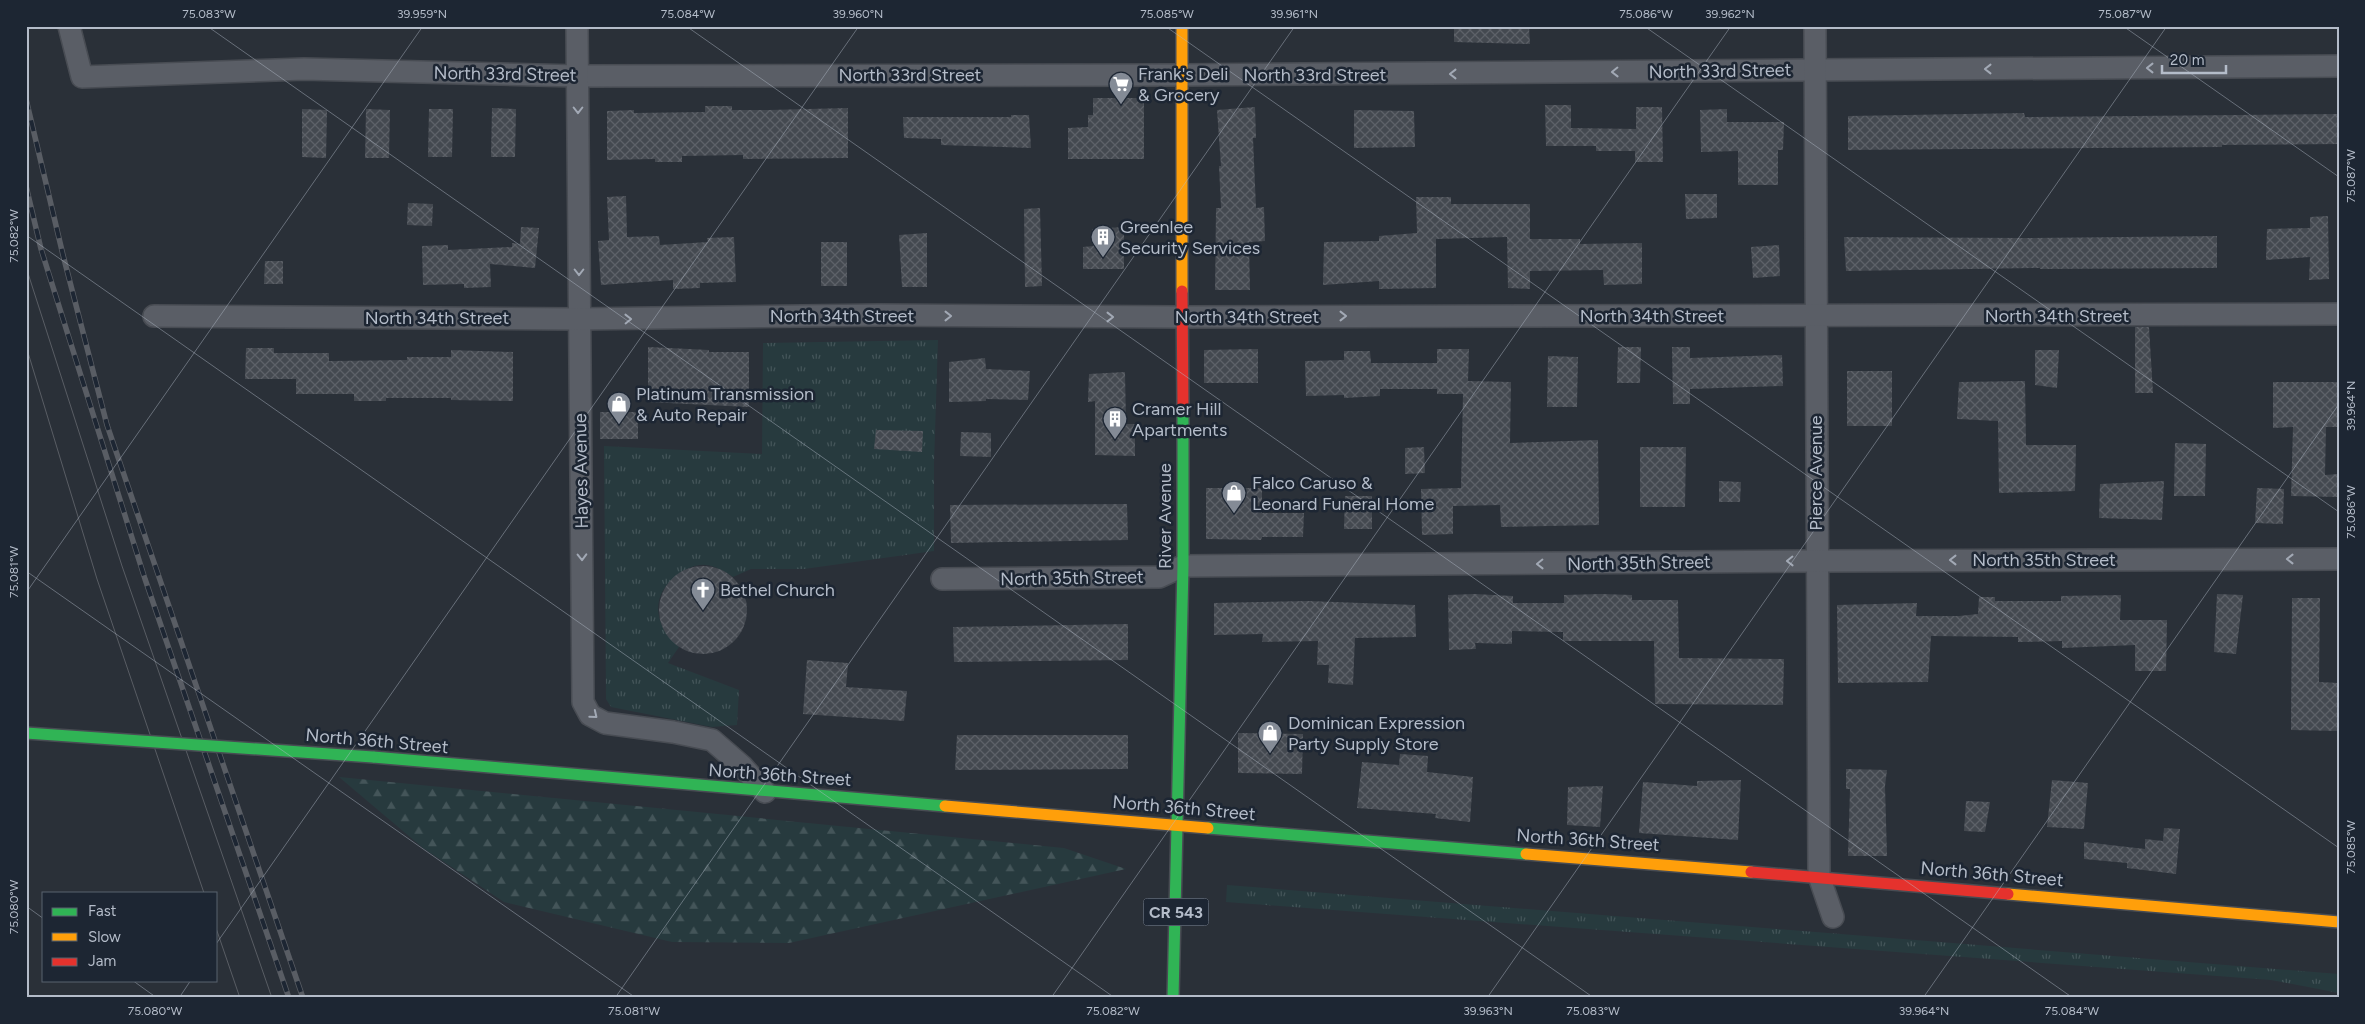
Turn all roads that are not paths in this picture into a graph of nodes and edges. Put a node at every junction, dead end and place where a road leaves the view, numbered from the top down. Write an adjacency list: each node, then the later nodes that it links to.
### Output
1 (69, 26): 7 (street, North 33rd Street)
2 (577, 26): 7 (street, Hayes Avenue)
3 (1182, 26): 8 (street, River Avenue / CR 543)
4 (1815, 26): 6 (street, Pierce Avenue)
5 (2339, 66): 6 (street, North 33rd Street, one-way to 6)
6 (1816, 70): 8 (street, North 33rd Street, one-way to 8); 11 (street, Pierce Avenue)
7 (577, 76): 8 (street, North 33rd Street); 13 (street, Hayes Avenue, one-way to 13)
8 (1182, 76): 12 (street, River Avenue / CR 543)
9 (2339, 314): 11 (street, North 34th Street)
10 (154, 316): 13 (street, North 34th Street)
11 (1815, 316): 12 (street, North 34th Street, one-way to 11); 15 (street, Pierce Avenue)
12 (1181, 317): 13 (street, North 34th Street, one-way to 12); 16 (street, River Avenue / CR 543)
13 (579, 319): 19 (street, Hayes Avenue, one-way to 19)
14 (2339, 559): 15 (street, North 35th Street, one-way to 15)
15 (1817, 560): 16 (street, North 35th Street, one-way to 16); 21 (street, Pierce Avenue)
16 (1183, 566): 17 (street, North 35th Street); 20 (street, River Avenue / CR 543)
17 (942, 580)
18 (26, 733): 19 (street, North 36th Street, bridge)
19 (764, 792): 20 (street, North 36th Street)
20 (1178, 826): 21 (street, North 36th Street); 24 (street, CR 543)
21 (1819, 876): 22 (street, Pierce Avenue); 23 (street, North 36th Street)
22 (1834, 917)
23 (2339, 922)
24 (1173, 998)

